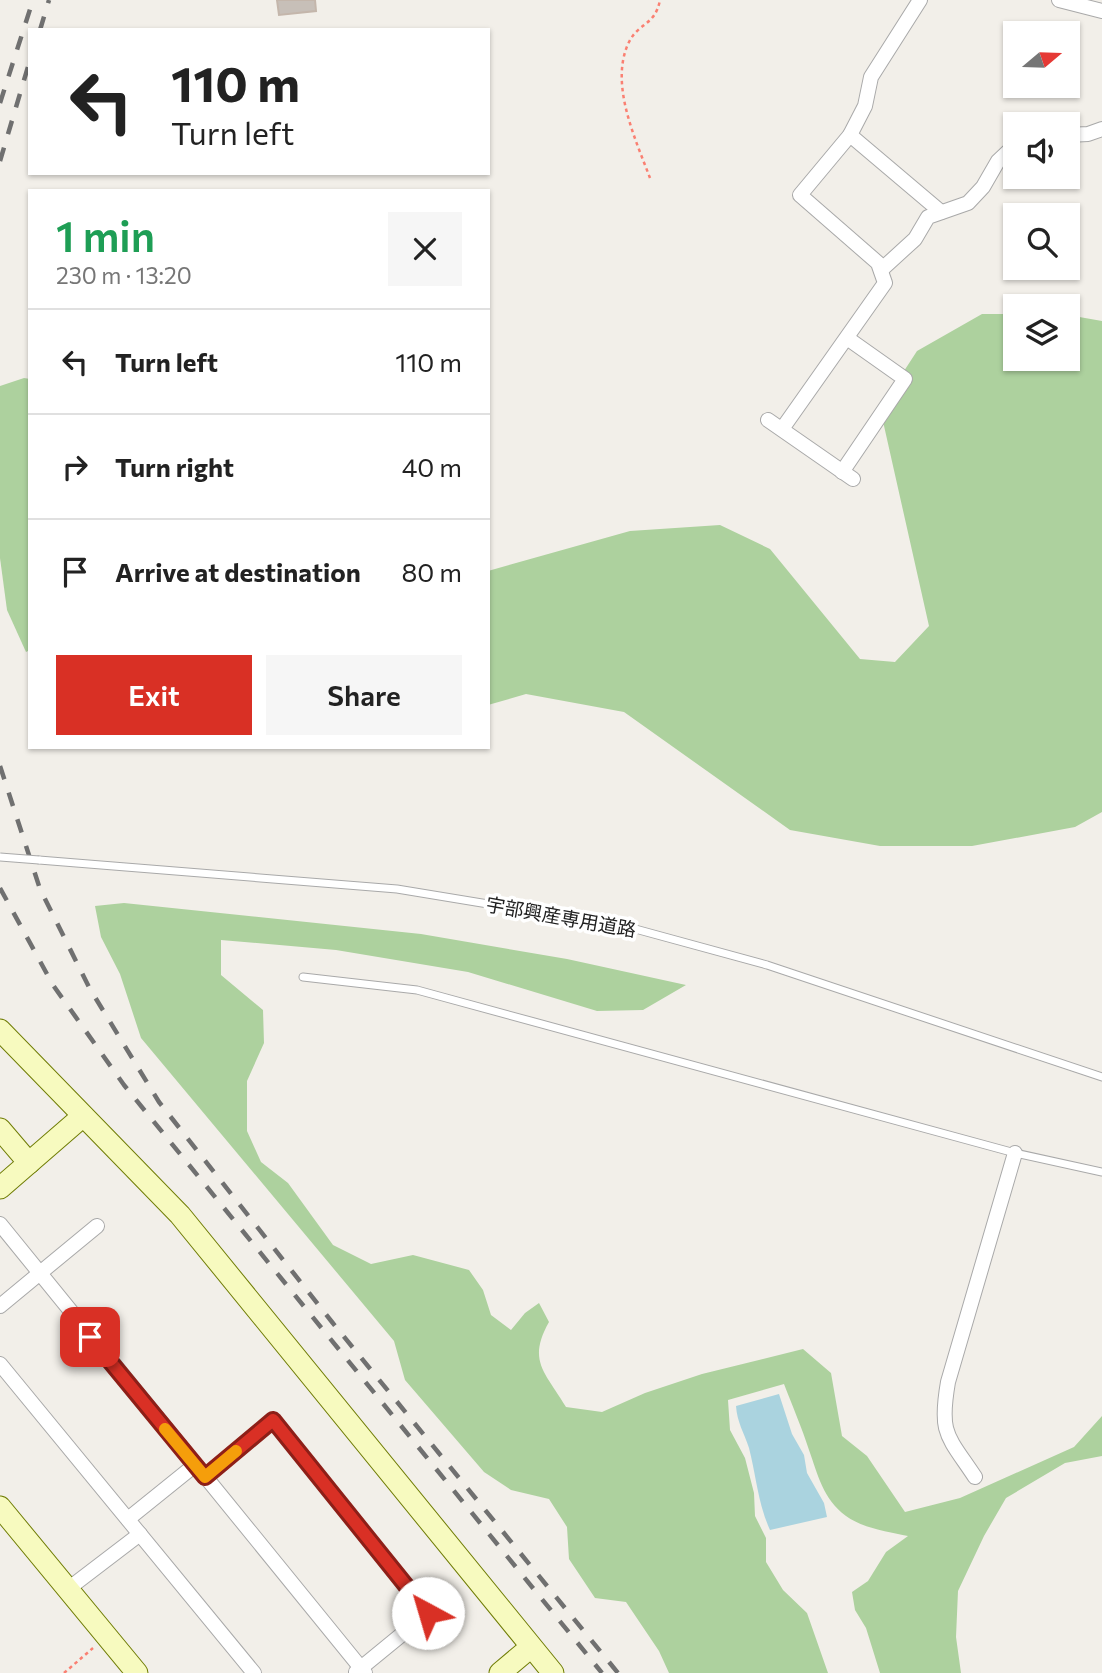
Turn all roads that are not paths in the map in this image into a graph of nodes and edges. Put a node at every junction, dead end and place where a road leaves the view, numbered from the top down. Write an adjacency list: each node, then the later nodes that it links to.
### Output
1 (920, 0): 6 (street)
2 (1059, 0): 3 (street)
3 (1102, 11)
4 (1102, 129): 5 (street)
5 (1080, 133)
6 (850, 135): 8 (street); 9 (street)
7 (1003, 156): 8 (street)
8 (942, 212): 9 (street)
9 (881, 270): 10 (street)
10 (846, 338): 12 (street); 12 (street)
11 (768, 420): 12 (street)
12 (782, 429)
13 (0, 857): 16 (lane, 宇部興産専用道路, bridge)
14 (303, 977): 19 (lane)
15 (0, 1030): 17 (street)
16 (1102, 1077)
17 (83, 1116): 20 (street); 35 (street)
18 (0, 1129): 20 (street)
19 (1014, 1153): 21 (lane); 29 (street)
20 (29, 1163): 22 (street)
21 (1102, 1172)
22 (0, 1188)
23 (0, 1224): 25 (street)
24 (97, 1226): 25 (street)
25 (38, 1273): 26 (street); 28 (street)
26 (0, 1306)
27 (0, 1364): 32 (street)
28 (195, 1465): 30 (street); 32 (street)
29 (975, 1476)
30 (205, 1477): 36 (street); 36 (street)
31 (0, 1507): 34 (street)
32 (128, 1519): 33 (street)
33 (140, 1534): 34 (street); 38 (street)
34 (68, 1590): 37 (street)
35 (531, 1647): 39 (street); 40 (street)
36 (360, 1671)
37 (137, 1673)
38 (254, 1673)
39 (500, 1673)
40 (552, 1673)

